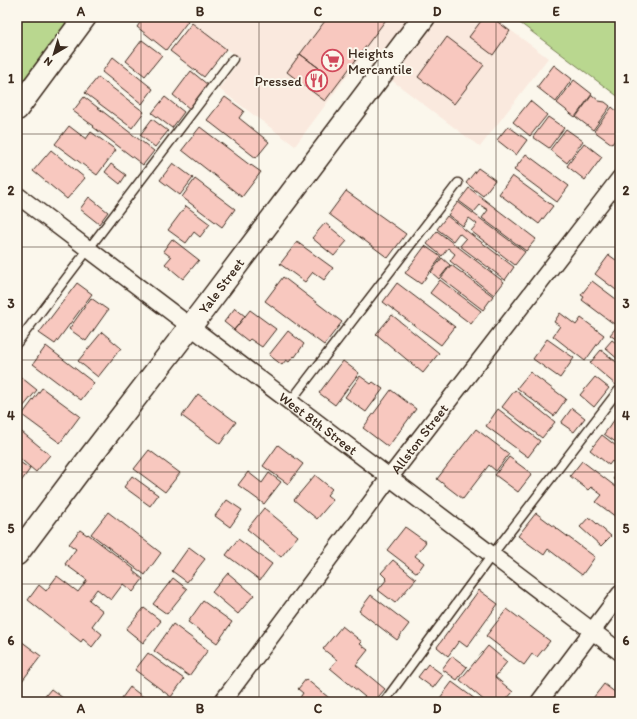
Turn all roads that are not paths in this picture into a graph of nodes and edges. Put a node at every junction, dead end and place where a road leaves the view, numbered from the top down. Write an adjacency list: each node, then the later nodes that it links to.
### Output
1 (85, 17): 4 (main road)
2 (424, 17): 9 (main road, Yale Street)
3 (232, 59): 8 (lane)
4 (17, 109)
5 (620, 178): 13 (street, Allston Street)
6 (458, 183): 12 (lane)
7 (17, 195): 8 (street, West 8th Street)
8 (88, 249): 9 (street, West 8th Street); 10 (lane)
9 (190, 326): 12 (street, West 8th Street); 14 (main road, Yale Street)
10 (17, 343)
11 (618, 391): 15 (lane)
12 (290, 402): 13 (street, West 8th Street)
13 (390, 477): 15 (street, West 8th Street); 19 (street, Allston Street)
14 (17, 554)
15 (492, 555): 17 (street, West 8th Street); 20 (lane)
16 (620, 594): 17 (street)
17 (592, 631): 18 (street, West 8th Street); 21 (street)
18 (620, 652)
19 (222, 702)
20 (384, 702)
21 (539, 702)

